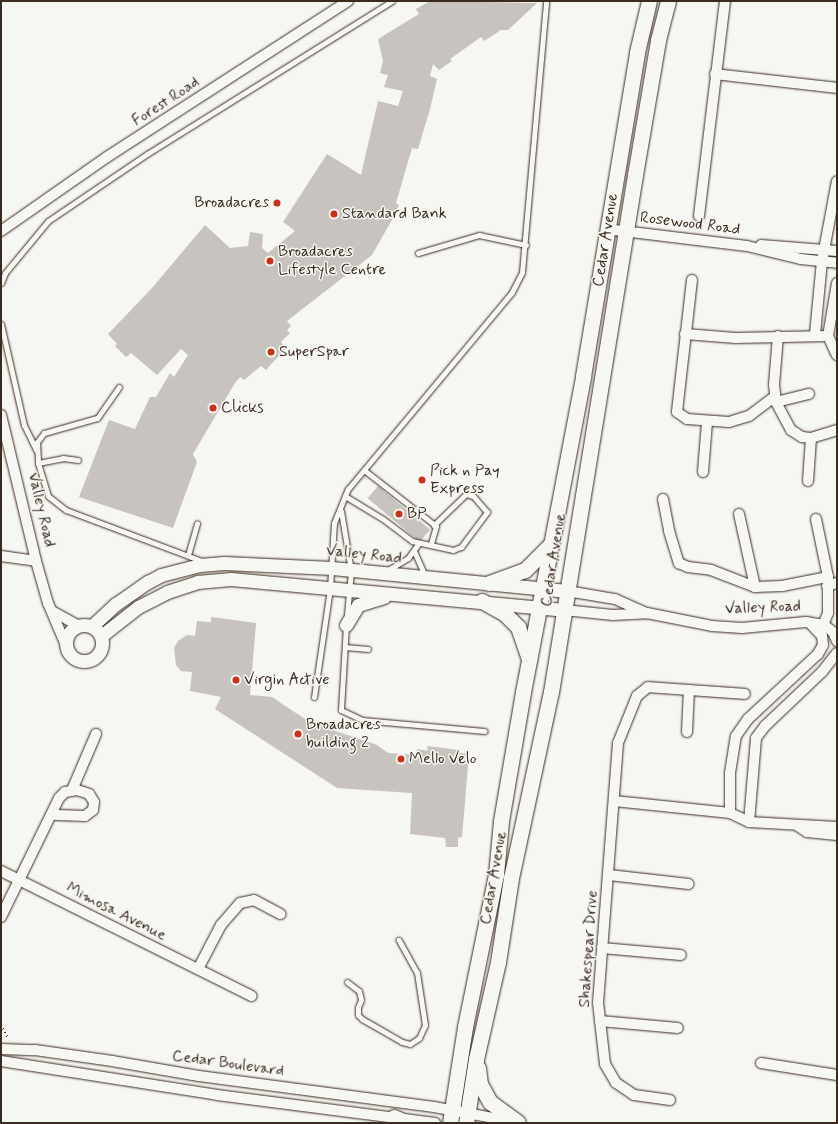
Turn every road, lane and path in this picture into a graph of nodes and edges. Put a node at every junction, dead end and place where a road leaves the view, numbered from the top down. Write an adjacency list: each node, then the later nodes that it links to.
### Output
1 (348, 1): 12 (street, Forest Road)
2 (392, 1): 24 (lane)
3 (546, 1): 15 (lane)
4 (649, 1): 11 (main road, Cedar Avenue)
5 (668, 1): 13 (main road, Cedar Avenue)
6 (725, 1): 7 (street)
7 (715, 74): 8 (street); 10 (street)
8 (837, 88)
9 (837, 181): 14 (street)
10 (699, 216)
11 (606, 229): 13 (street, Rosewood Road); 55 (main road, Cedar Avenue)
12 (1, 231)
13 (627, 232): 16 (street, Rosewood Road); 72 (main road, Cedar Avenue)
14 (828, 235): 17 (street); 18 (street)
15 (526, 245): 20 (lane); 43 (lane)
16 (746, 246): 17 (street, Rosewood Road); 21 (street, Rosewood Road)
17 (808, 249): 18 (street, Rosewood Road)
18 (825, 250): 19 (street, Rosewood Road); 21 (street)
19 (837, 252)
20 (418, 253)
21 (822, 261): 22 (street, Rosewood Road); 29 (street)
22 (837, 263)
23 (692, 280): 28 (street)
24 (1, 283)
25 (837, 283): 26 (street)
26 (837, 287): 31 (street)
27 (1, 324): 40 (lane)
28 (685, 334): 30 (street); 37 (street)
29 (815, 334): 30 (street); 31 (street)
30 (778, 336): 35 (street)
31 (828, 336): 32 (street)
32 (837, 355)
33 (119, 387): 40 (lane)
34 (809, 394): 35 (street)
35 (775, 400): 37 (street); 39 (street)
36 (1, 415): 59 (street, Valley Road)
37 (708, 422): 44 (street)
38 (837, 430): 39 (street)
39 (811, 438): 45 (street)
40 (36, 451): 42 (lane)
41 (78, 460): 42 (lane)
42 (38, 463): 57 (lane)
43 (364, 470): 46 (lane); 52 (lane)
44 (703, 472)
45 (808, 481)
46 (345, 496): 48 (lane); 53 (lane)
47 (663, 499): 68 (street)
48 (341, 510): 61 (lane); 62 (lane)
49 (739, 514): 68 (street)
50 (816, 519): 66 (street)
51 (197, 523): 57 (lane)
52 (434, 524): 54 (lane); 54 (lane)
53 (418, 544): 54 (lane); 56 (lane)
54 (431, 544)
55 (551, 544): 67 (main road); 70 (main road, Cedar Avenue)
56 (414, 551): 63 (lane); 65 (lane)
57 (188, 555): 60 (lane)
58 (1, 556): 59 (street)
59 (36, 561): 77 (street, Valley Road)
60 (210, 564): 61 (street, Valley Road); 64 (street); 81 (street, Valley Road)
61 (332, 568): 62 (street, Valley Road); 69 (lane)
62 (350, 570): 63 (street, Valley Road); 71 (lane)
63 (382, 574): 65 (street, Valley Road)
64 (215, 580): 69 (street, Valley Road); 83 (street, Valley Road)
65 (427, 580): 67 (street, Valley Road)
66 (831, 582): 68 (street); 82 (street)
67 (489, 583): 70 (street, Valley Road)
68 (755, 587)
69 (330, 588): 71 (street, Valley Road); 92 (lane)
70 (544, 588): 72 (street, Valley Road); 75 (main road, Cedar Avenue)
71 (349, 589): 73 (street, Valley Road); 80 (lane)
72 (567, 591): 76 (main road, Cedar Avenue); 78 (street, Valley Road)
73 (393, 594): 74 (street, Valley Road); 80 (street)
74 (482, 601): 75 (street, Valley Road); 89 (main road)
75 (541, 606): 76 (street, Valley Road); 89 (main road, Cedar Avenue)
76 (564, 610): 78 (street, Valley Road); 123 (main road, Cedar Avenue)
77 (52, 611): 79 (street); 85 (street, Valley Road)
78 (647, 613): 82 (street, Valley Road)
79 (77, 625): 81 (street); 85 (street)
80 (346, 625): 86 (lane)
81 (92, 626): 83 (street)
82 (822, 629): 84 (street); 93 (street)
83 (101, 636): 85 (street)
84 (837, 640)
85 (65, 643)
86 (345, 647): 87 (lane); 95 (lane)
87 (368, 649)
88 (837, 653): 94 (street)
89 (530, 662): 129 (main road, Cedar Avenue)
90 (689, 690): 91 (street); 96 (street); 99 (street, Shakespear Drive)
91 (745, 694)
92 (314, 697)
93 (762, 705): 94 (street); 100 (street)
94 (774, 718): 102 (street)
95 (485, 731)
96 (687, 732)
97 (96, 734): 98 (street)
98 (72, 790): 101 (street); 101 (street)
99 (614, 801): 100 (street); 107 (street, Shakespear Drive)
100 (730, 813): 102 (street)
101 (51, 815): 108 (street)
102 (749, 822): 103 (street)
103 (798, 826): 104 (street); 105 (street)
104 (837, 827)
105 (837, 835)
106 (1, 871): 108 (street, Mimosa Avenue)
107 (609, 875): 109 (street); 113 (street, Shakespear Drive)
108 (21, 880): 111 (street); 115 (street, Mimosa Avenue)
109 (688, 884)
110 (280, 914): 115 (street)
111 (1, 917)
112 (399, 940): 116 (lane)
113 (602, 948): 114 (street); 118 (street, Shakespear Drive)
114 (681, 955)
115 (198, 969): 117 (street, Mimosa Avenue)
116 (347, 982)
117 (252, 996)
118 (600, 1021): 120 (street); 128 (street, Shakespear Drive)
119 (1, 1026): 121 (path)
120 (678, 1028)
121 (5, 1049): 122 (street, Cedar Boulevard)
122 (96, 1059): 126 (street); 129 (street, Cedar Boulevard)
123 (476, 1059): 130 (main road, Cedar Avenue); 133 (main road)
124 (1, 1061): 126 (street, Cedar Boulevard)
125 (761, 1063): 127 (street)
126 (93, 1075): 131 (street, Cedar Boulevard)
127 (837, 1075)
128 (670, 1100)
129 (451, 1117): 130 (street, Cedar Boulevard)
130 (467, 1119): 133 (street, Cedar Boulevard)
131 (400, 1120): 132 (street, Cedar Boulevard)
132 (435, 1123)
133 (519, 1123)

